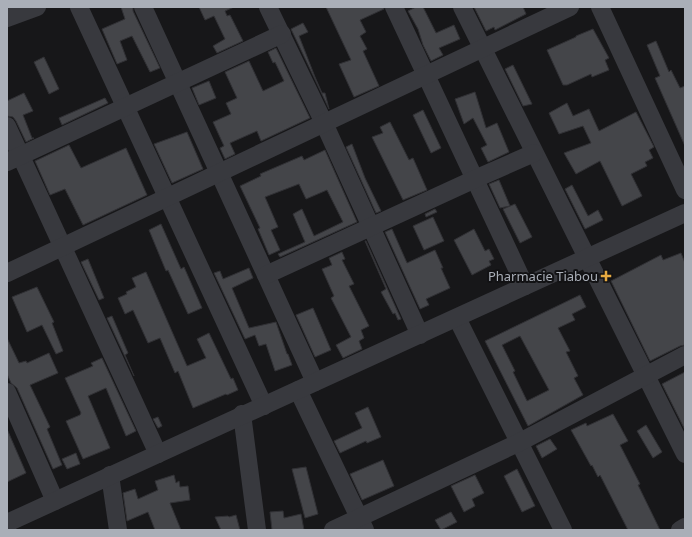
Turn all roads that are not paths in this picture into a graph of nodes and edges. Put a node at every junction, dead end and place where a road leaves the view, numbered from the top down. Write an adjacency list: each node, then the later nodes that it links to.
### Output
1 (37, 7): 9 (street)
2 (79, 7): 14 (street)
3 (143, 7): 13 (street)
4 (268, 7): 10 (street)
5 (394, 7): 12 (street)
6 (462, 7): 11 (street)
7 (570, 7): 11 (street)
8 (600, 7): 21 (street)
9 (7, 18)
10 (282, 34): 13 (street); 15 (street)
11 (482, 48): 12 (street); 17 (street)
12 (426, 75): 15 (street); 20 (street)
13 (177, 83): 14 (street); 19 (street)
14 (125, 107): 18 (street); 22 (street)
15 (324, 123): 19 (street); 24 (street)
16 (7, 126): 18 (street)
17 (534, 153): 20 (street); 26 (street)
18 (14, 159): 25 (street)
19 (219, 173): 22 (street); 28 (street)
20 (475, 179): 24 (street); 29 (street)
21 (685, 190)
22 (167, 198): 25 (street); 37 (street)
23 (685, 213): 26 (street)
24 (371, 226): 28 (street); 31 (street)
25 (62, 247): 27 (street); 40 (street)
26 (586, 258): 29 (street); 33 (street)
27 (7, 273)
28 (266, 275): 34 (street)
29 (525, 286): 30 (street)
30 (458, 318): 31 (street); 39 (street)
31 (420, 334): 34 (street)
32 (685, 355): 33 (street)
33 (646, 376): 39 (street); 41 (street)
34 (315, 382): 35 (street)
35 (298, 390): 37 (street); 45 (street)
36 (7, 392): 43 (street)
37 (264, 406): 38 (street)
38 (242, 414): 40 (street); 48 (street)
39 (520, 442): 45 (street); 50 (street)
40 (158, 454): 42 (street)
41 (685, 454)
42 (110, 475): 43 (street); 47 (street)
43 (55, 501): 44 (street)
44 (7, 523)
45 (362, 524): 49 (street)
46 (685, 527): 51 (street)
47 (118, 530)
48 (257, 530)
49 (333, 530)
50 (563, 530)
51 (680, 530)

